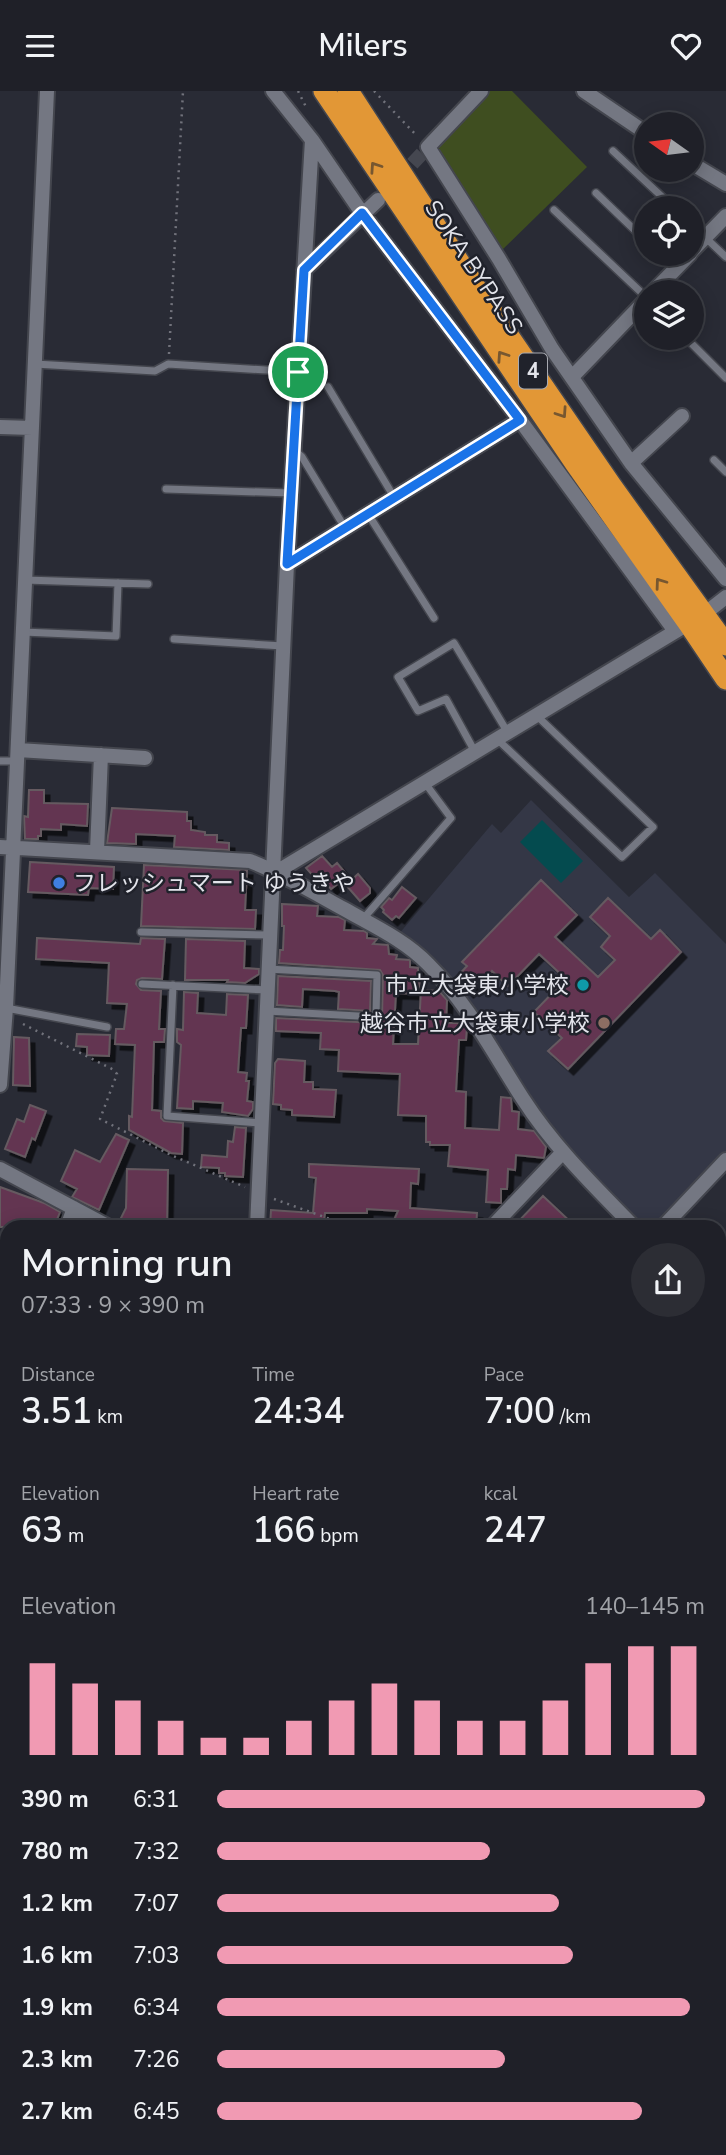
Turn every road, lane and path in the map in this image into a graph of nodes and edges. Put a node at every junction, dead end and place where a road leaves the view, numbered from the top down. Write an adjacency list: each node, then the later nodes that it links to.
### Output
1 (47, 91): 32 (street)
2 (183, 91): 33 (path)
3 (273, 91): 10 (street)
4 (324, 91): 58 (highway, SOKA BYPASS / 4, one-way to 4)
5 (348, 91): 58 (highway, SOKA BYPASS / 4, one-way to 58)
6 (374, 91): 11 (path)
7 (481, 91): 11 (street)
8 (585, 91): 9 (street)
9 (634, 124)
10 (312, 140): 19 (street); 27 (street)
11 (428, 147): 35 (street)
12 (613, 151): 16 (lane)
13 (704, 171): 14 (street)
14 (726, 184)
15 (596, 193): 21 (lane)
16 (661, 196)
17 (378, 201): 19 (street)
18 (554, 210): 29 (lane)
19 (362, 213): 27 (street); 39 (street)
20 (726, 216): 22 (street)
21 (634, 229)
22 (705, 237): 23 (lane)
23 (726, 257)
24 (673, 266): 26 (lane)
25 (679, 266): 26 (street)
26 (676, 269): 28 (street)
27 (304, 270): 34 (street)
28 (665, 280)
29 (634, 287)
30 (634, 311): 35 (street)
31 (698, 350): 36 (lane)
32 (35, 364): 33 (lane); 41 (street)
33 (168, 364): 34 (lane)
34 (298, 372): 42 (street)
35 (573, 376): 44 (street)
36 (726, 378)
37 (328, 387): 48 (lane)
38 (682, 416): 44 (street)
39 (520, 420): 48 (street); 58 (street)
40 (0, 427): 41 (street)
41 (32, 428): 53 (street)
42 (293, 449): 47 (street); 50 (lane)
43 (714, 460): 45 (lane)
44 (631, 463): 52 (street)
45 (726, 472)
46 (166, 489): 47 (lane)
47 (291, 493): 51 (street)
48 (394, 497): 49 (street)
49 (368, 514): 50 (street); 57 (lane)
50 (345, 528): 51 (street)
51 (287, 564): 62 (street)
52 (726, 579)
53 (25, 580): 54 (lane); 59 (street)
54 (118, 583): 55 (lane); 59 (lane)
55 (148, 584)
56 (726, 597): 58 (street)
57 (434, 618)
58 (690, 623): 61 (highway, SOKA BYPASS / 4); 63 (highway, SOKA BYPASS / 4); 64 (street)
59 (23, 632): 68 (street)
60 (174, 639): 62 (lane)
61 (726, 645)
62 (283, 646): 74 (street)
63 (726, 679)
64 (536, 715): 65 (street); 65 (lane)
65 (502, 736): 66 (street); 66 (lane)
66 (475, 752): 71 (street)
67 (101, 755): 68 (street); 69 (street); 73 (street)
68 (18, 756): 70 (lane); 72 (street)
69 (145, 758)
70 (0, 761)
71 (424, 783): 74 (street); 75 (lane)
72 (7, 847): 73 (street); 78 (street)
73 (97, 851): 74 (street)
74 (275, 870): 75 (street); 77 (street)
75 (363, 920): 88 (street)
76 (141, 932): 77 (lane)
77 (270, 935): 79 (street)
78 (5, 936): 84 (street)
79 (268, 969): 82 (street); 83 (lane)
80 (142, 984): 81 (lane)
81 (173, 985): 82 (lane); 87 (lane)
82 (267, 990): 83 (street)
83 (266, 1011): 87 (street)
84 (4, 1019): 85 (lane); 86 (street); 91 (path)
85 (107, 1027)
86 (0, 1085)
87 (261, 1123): 91 (street)
88 (562, 1153): 97 (street); 98 (street)
89 (726, 1160): 99 (street)
90 (0, 1169): 92 (street)
91 (258, 1193): 95 (street); 96 (path)
92 (74, 1208): 93 (street); 94 (street)
93 (70, 1220)
94 (96, 1220)
95 (257, 1220)
96 (333, 1220)
97 (499, 1220)
98 (627, 1220)
99 (670, 1220)

